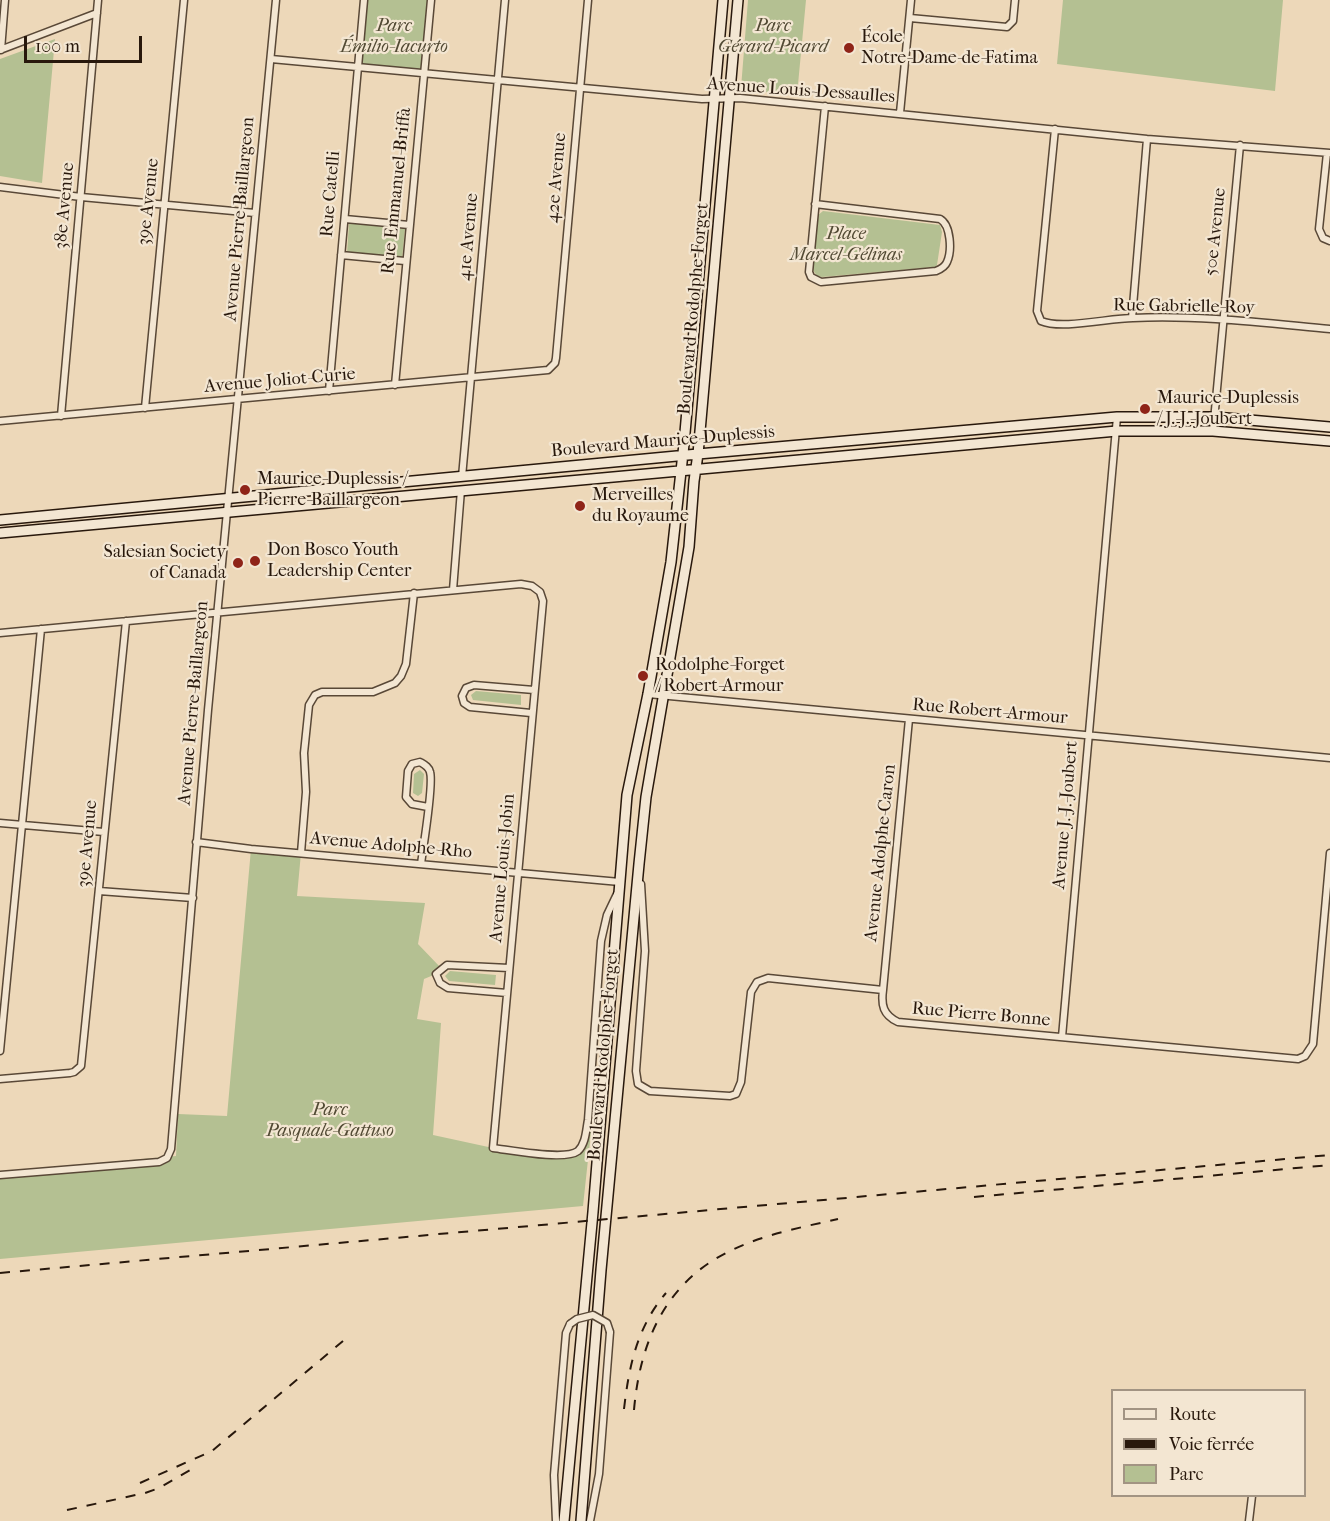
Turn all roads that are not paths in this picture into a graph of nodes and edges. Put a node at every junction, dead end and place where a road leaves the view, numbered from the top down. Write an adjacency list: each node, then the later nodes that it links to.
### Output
1 (5, 0): 15 (street)
2 (98, 0): 13 (street, 38e Avenue)
3 (184, 0): 32 (street, 39e Avenue)
4 (276, 0): 16 (street, Avenue Pierre-Baillargeon)
5 (364, 0): 17 (street, Rue Catelli)
6 (430, 0): 18 (street, Rue Emmanuel-Briffa)
7 (505, 0): 19 (street, 41e Avenue)
8 (588, 0): 20 (street, 42e Avenue)
9 (723, 0): 22 (street, Boulevard Rodolphe-Forget)
10 (738, 0): 21 (street, Boulevard Rodolphe-Forget)
11 (911, 0): 14 (street)
12 (1015, 0): 14 (street)
13 (97, 13): 15 (street); 30 (street, 38e Avenue)
14 (910, 18): 24 (street)
15 (1, 50)
16 (270, 59): 17 (street, Avenue Louis-Dessaulles); 33 (street, Avenue Pierre-Baillargeon)
17 (357, 68): 18 (street, Avenue Louis-Dessaulles); 34 (street, Rue Catelli)
18 (424, 74): 19 (street, Avenue Louis-Dessaulles); 35 (street, Rue Emmanuel-Briffa)
19 (498, 81): 20 (street, Avenue Louis-Dessaulles); 43 (street, 41e Avenue)
20 (580, 88): 22 (street, Avenue Louis-Dessaulles); 42 (street, 42e Avenue)
21 (729, 98): 22 (street, Avenue Louis-Dessaulles); 23 (street, Avenue Louis-Dessaulles); 56 (street, Boulevard Rodolphe-Forget)
22 (715, 99): 57 (street, Boulevard Rodolphe-Forget)
23 (825, 106): 24 (street, Avenue Louis-Dessaulles); 31 (street)
24 (900, 113): 25 (street, Avenue Louis-Dessaulles)
25 (1055, 129): 26 (street, Avenue Louis-Dessaulles); 39 (street, Rue Gabrielle-Roy)
26 (1147, 139): 27 (street, Avenue Louis-Dessaulles); 39 (street)
27 (1240, 145): 28 (street, Avenue Louis-Dessaulles); 40 (street, 50e Avenue)
28 (1329, 153): 36 (street)
29 (0, 187): 30 (street)
30 (81, 197): 32 (street); 48 (street, 38e Avenue)
31 (815, 204): 31 (street)
32 (163, 205): 33 (street); 47 (street, 39e Avenue)
33 (255, 213): 46 (street, Avenue Pierre-Baillargeon)
34 (345, 219): 35 (street); 37 (street, Rue Catelli)
35 (409, 225): 38 (street, Rue Emmanuel-Briffa)
36 (1330, 241)
37 (340, 255): 38 (street); 45 (street, Rue Catelli)
38 (405, 261): 44 (street, Rue Emmanuel-Briffa)
39 (1132, 318): 40 (street, Rue Gabrielle-Roy)
40 (1222, 319): 41 (street, Rue Gabrielle-Roy); 50 (street, 50e Avenue)
41 (1330, 329)
42 (556, 358): 43 (street, Avenue Joliot-Curie)
43 (471, 378): 44 (street, Avenue Joliot-Curie); 60 (street, 41e Avenue)
44 (395, 385): 45 (street, Avenue Joliot-Curie)
45 (329, 391): 46 (street, Avenue Joliot-Curie)
46 (238, 400): 47 (street, Avenue Joliot-Curie); 62 (street, Avenue Pierre-Baillargeon)
47 (145, 408): 48 (street, Avenue Joliot-Curie)
48 (61, 416): 51 (street, Avenue Joliot-Curie)
49 (1117, 417): 50 (street, Boulevard Maurice-Duplessis); 54 (street, Avenue J.-J.-Joubert); 56 (street, Boulevard Maurice-Duplessis)
50 (1215, 417): 52 (street, Boulevard Maurice-Duplessis); 53 (street, 50e Avenue)
51 (0, 422)
52 (1330, 427)
53 (1213, 430): 54 (street, Boulevard Maurice-Duplessis); 55 (street, Boulevard Maurice-Duplessis)
54 (1117, 431): 58 (street, Boulevard Maurice-Duplessis); 77 (street, Avenue J.-J.-Joubert)
55 (1330, 441)
56 (698, 454): 57 (street, Boulevard Maurice-Duplessis); 58 (street, Boulevard Rodolphe-Forget)
57 (683, 456): 59 (street, Boulevard Rodolphe-Forget); 60 (street, Boulevard Maurice-Duplessis)
58 (696, 469): 59 (street, Boulevard Maurice-Duplessis); 74 (street, Boulevard Rodolphe-Forget)
59 (680, 471): 61 (street, Boulevard Maurice-Duplessis); 73 (street, Boulevard Rodolphe-Forget)
60 (462, 477): 62 (street, Boulevard Maurice-Duplessis)
61 (461, 490): 63 (street, Boulevard Maurice-Duplessis); 66 (street)
62 (229, 499): 63 (street, Avenue Pierre-Baillargeon); 64 (street, Boulevard Maurice-Duplessis)
63 (228, 512): 65 (street, Boulevard Maurice-Duplessis); 68 (street, Avenue Pierre-Baillargeon)
64 (0, 520)
65 (0, 533)
66 (453, 590): 67 (street); 72 (street, Avenue Louis-Jobin)
67 (414, 593): 68 (street); 86 (street)
68 (218, 612): 69 (street); 85 (street, Avenue Pierre-Baillargeon)
69 (126, 621): 70 (street); 84 (street, 39e Avenue)
70 (41, 629): 71 (street); 83 (street)
71 (0, 633)
72 (534, 690): 75 (street, Avenue Louis-Jobin); 75 (street)
73 (648, 694): 74 (street, Rue Robert-Armour); 79 (street, Boulevard Rodolphe-Forget)
74 (664, 696): 76 (street, Rue Robert-Armour); 80 (street, Boulevard Rodolphe-Forget)
75 (531, 713): 90 (street, Avenue Louis-Jobin)
76 (909, 719): 77 (street, Rue Robert-Armour); 95 (street, Avenue Adolphe-Caron)
77 (1088, 736): 78 (street, Rue Robert-Armour); 97 (street, Avenue J.-J.-Joubert)
78 (1330, 758)
79 (627, 795): 80 (street); 91 (street, Boulevard Rodolphe-Forget)
80 (646, 797): 89 (street, Boulevard Rodolphe-Forget)
81 (428, 807): 81 (street); 88 (street)
82 (0, 823): 83 (street)
83 (22, 826): 84 (street); 98 (street)
84 (104, 832): 92 (street, 39e Avenue)
85 (196, 842): 86 (street, Avenue Adolphe-Rho); 93 (street, Avenue Pierre-Baillargeon)
86 (301, 853): 88 (street, Avenue Adolphe-Rho)
87 (1330, 853): 97 (street, Rue Pierre Bonne)
88 (421, 864): 90 (street, Avenue Adolphe-Rho)
89 (639, 864): 95 (street); 105 (street, Boulevard Rodolphe-Forget)
90 (518, 872): 91 (street, Avenue Adolphe-Rho); 94 (street, Avenue Louis-Jobin)
91 (619, 885): 100 (street, Boulevard Rodolphe-Forget); 104 (street, Boulevard Rodolphe-Forget)
92 (99, 891): 93 (street); 99 (street, 39e Avenue)
93 (194, 898): 101 (street, Avenue Pierre-Baillargeon)
94 (509, 968): 96 (street, Avenue Louis-Jobin); 96 (street)
95 (883, 990): 97 (street, Rue Pierre Bonne)
96 (507, 993): 100 (street, Avenue Louis-Jobin)
97 (1062, 1037)
98 (0, 1051)
99 (0, 1079)
100 (494, 1148)
101 (0, 1175)
102 (1252, 1497): 107 (street)
103 (556, 1521): 106 (street, bridge)
104 (564, 1521)
105 (581, 1521)
106 (590, 1521)
107 (1249, 1521)

